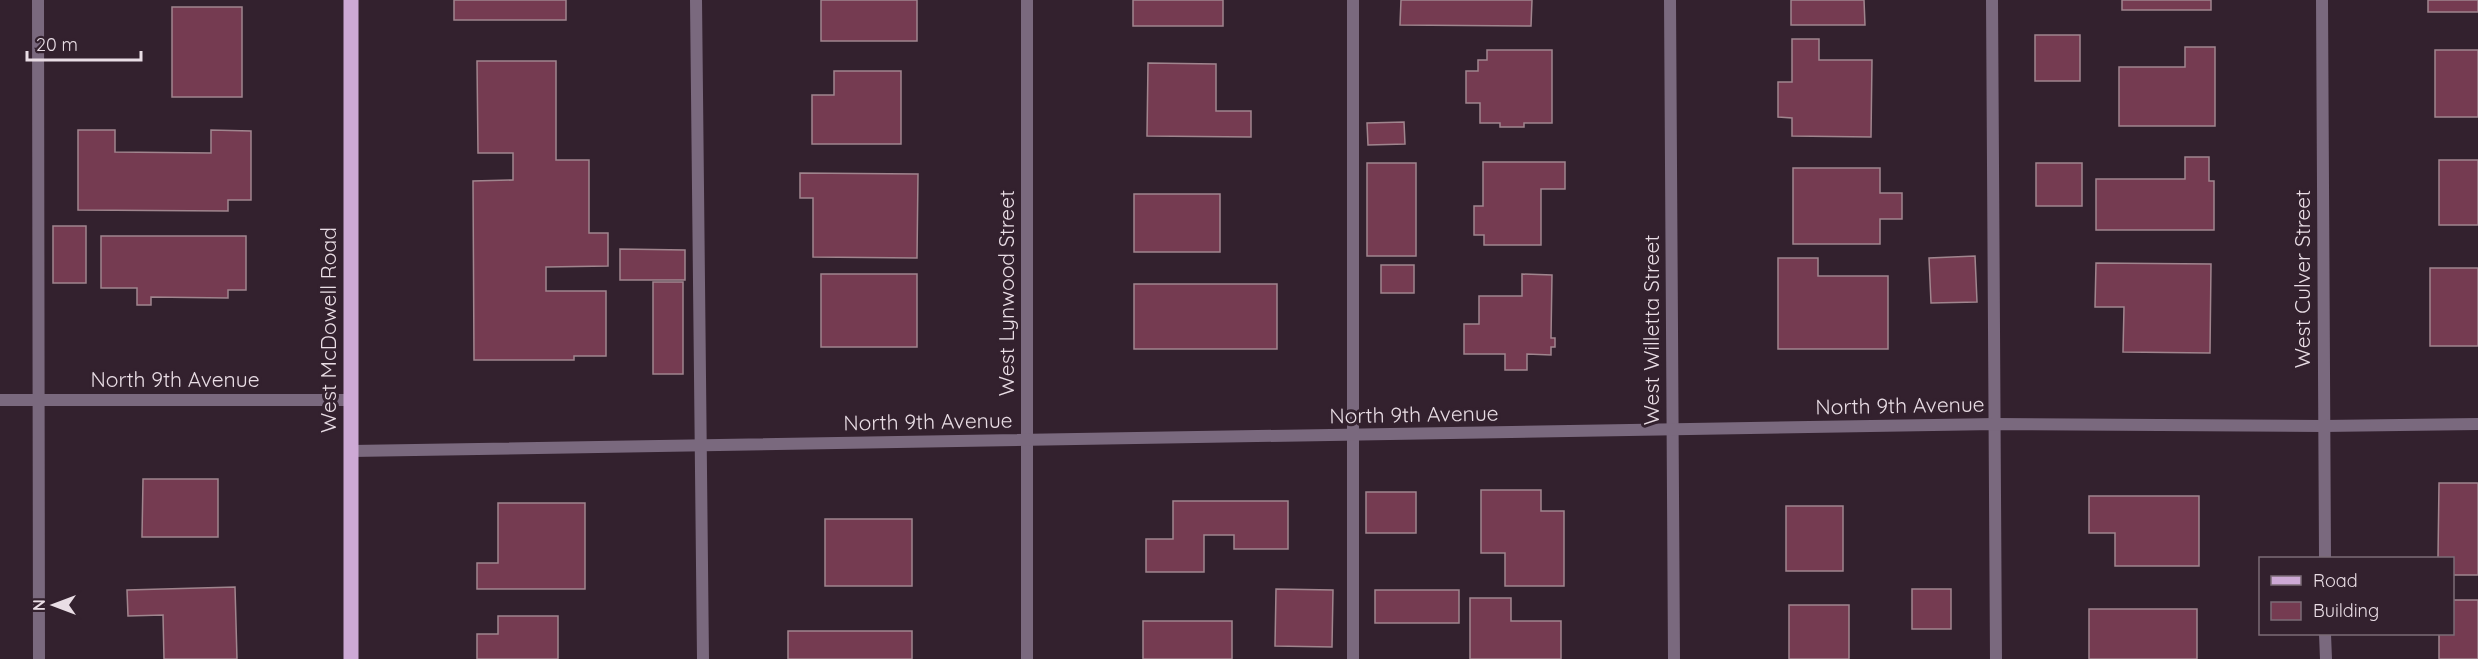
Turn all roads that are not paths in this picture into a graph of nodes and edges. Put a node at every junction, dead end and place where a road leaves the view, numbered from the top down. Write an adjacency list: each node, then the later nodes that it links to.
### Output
1 (38, 0): 9 (street)
2 (351, 0): 11 (main road, West McDowell Road)
3 (696, 0): 18 (street)
4 (1027, 0): 17 (street, West Lynwood Street)
5 (1353, 0): 16 (street)
6 (1670, 0): 15 (street, West Willetta Street)
7 (1992, 0): 12 (street)
8 (2322, 0): 14 (street, West Culver Street)
9 (39, 399): 10 (street, North 9th Avenue); 11 (street, North 9th Avenue); 22 (street)
10 (0, 400)
11 (349, 400): 19 (main road, West McDowell Road)
12 (1995, 424): 14 (street, North 9th Avenue); 15 (street, North 9th Avenue); 28 (street)
13 (2478, 424): 14 (street, North 9th Avenue)
14 (2323, 426): 20 (street, West Culver Street)
15 (1672, 430): 16 (street, North 9th Avenue); 27 (street, West Willetta Street)
16 (1352, 436): 17 (street, North 9th Avenue); 26 (street)
17 (1026, 440): 18 (street, North 9th Avenue); 25 (street, West Lynwood Street)
18 (701, 444): 19 (street, North 9th Avenue); 24 (street)
19 (351, 451): 23 (main road, West McDowell Road)
20 (2325, 557)
21 (2325, 635): 29 (street)
22 (39, 659)
23 (351, 659)
24 (703, 659)
25 (1027, 659)
26 (1353, 659)
27 (1674, 659)
28 (1996, 659)
29 (2326, 659)

